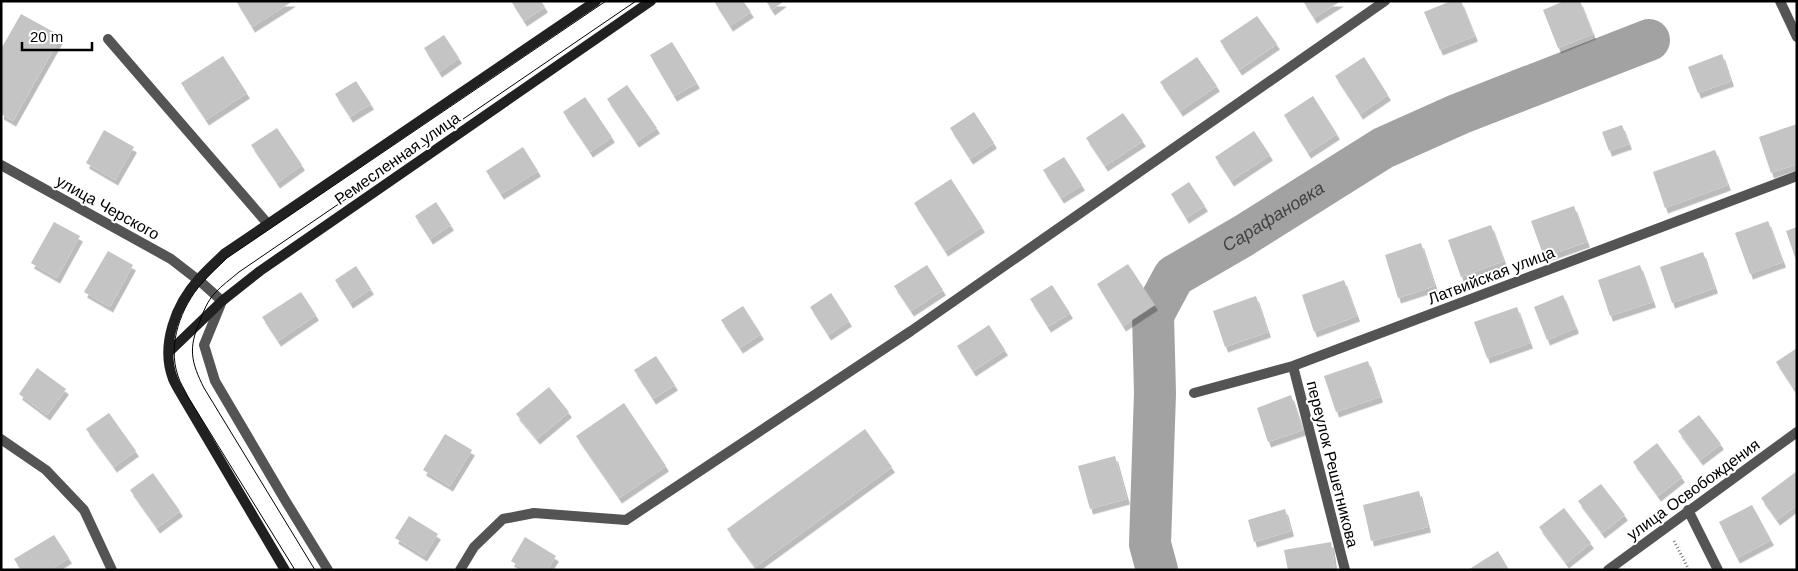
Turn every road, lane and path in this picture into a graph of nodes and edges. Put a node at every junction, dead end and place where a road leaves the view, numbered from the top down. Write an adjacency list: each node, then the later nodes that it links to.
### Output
1 (596, 1): 9 (street, Ремесленная улица)
2 (651, 1): 11 (street, Ремесленная улица)
3 (1385, 1): 22 (street)
4 (1780, 1): 5 (street)
5 (1797, 37)
6 (108, 39): 9 (street)
7 (1, 165): 10 (street, улица Черского)
8 (1797, 176): 13 (street, Латвийская улица)
9 (268, 224): 10 (street, Ремесленная улица)
10 (198, 280): 11 (street, улица Черского); 12 (street, Ремесленная улица)
11 (222, 301): 12 (street, Ремесленная улица); 21 (street)
12 (168, 352): 20 (street, Ремесленная улица)
13 (1292, 366): 14 (street, Латвийская улица); 23 (street, переулок Решетникова)
14 (1194, 393)
15 (1797, 432): 17 (street, улица Освобождения)
16 (1, 439): 19 (street)
17 (1688, 510): 18 (street, улица Освобождения); 26 (street)
18 (1666, 526): 24 (street, улица Освобождения); 25 (path)
19 (112, 570)
20 (285, 570)
21 (328, 570)
22 (460, 570)
23 (1345, 570)
24 (1608, 570)
25 (1689, 570)
26 (1718, 570)

